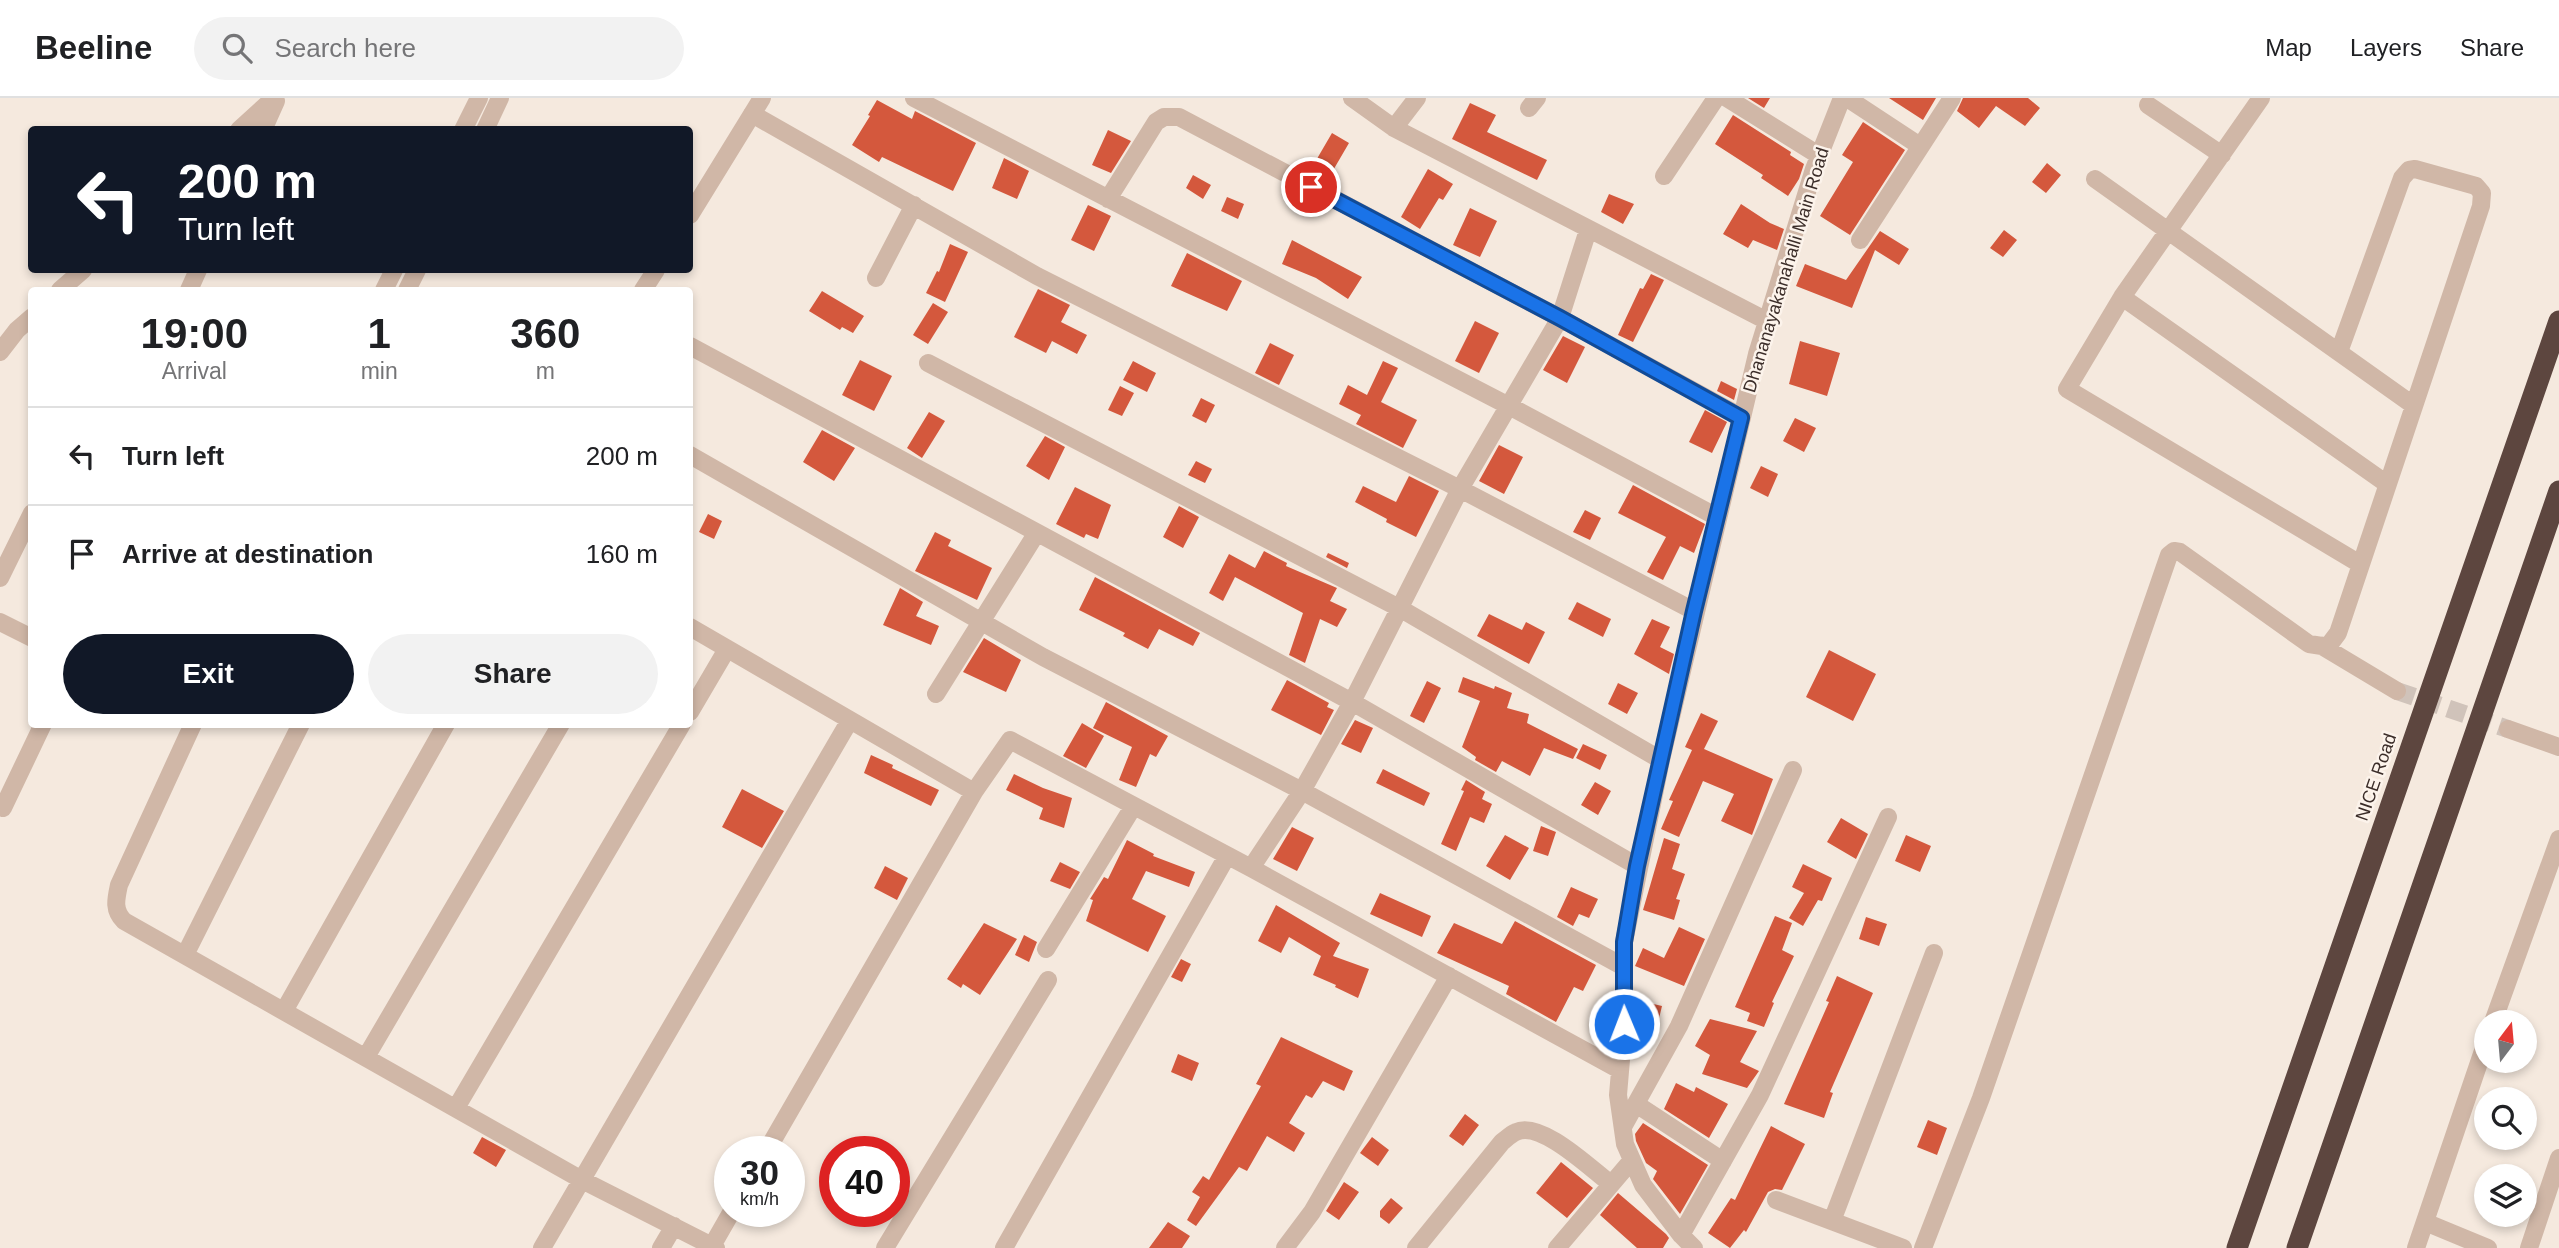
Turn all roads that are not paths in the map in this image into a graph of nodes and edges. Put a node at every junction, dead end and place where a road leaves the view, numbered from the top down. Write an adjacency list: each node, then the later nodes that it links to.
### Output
1 (276, 98): 15 (street); 16 (street)
2 (479, 98): 17 (street)
3 (500, 98): 18 (street)
4 (762, 98): 14 (street)
5 (914, 98): 25 (street)
6 (1352, 98): 19 (street)
7 (1417, 98): 19 (street)
8 (1716, 98): 23 (street)
9 (1727, 98): 22 (street)
10 (1844, 98): 20 (street); 22 (street, Dhananayakanahalli Main Road)
11 (1952, 98): 20 (street)
12 (2261, 98): 21 (street)
13 (2148, 105): 21 (street)
14 (752, 114): 26 (street); 27 (street)
15 (244, 126)
16 (265, 126)
17 (465, 126)
18 (487, 126)
19 (1394, 128): 28 (street)
20 (1920, 146): 30 (street)
21 (2222, 155): 29 (street)
22 (1820, 156): 36 (street, Dhananayakanahalli Main Road)
23 (1664, 176)
24 (2095, 179): 29 (street)
25 (1108, 199): 35 (street); 44 (street)
26 (914, 205): 32 (street); 48 (street)
27 (693, 210)
28 (1588, 230): 35 (street); 36 (street)
29 (2168, 231): 34 (street); 41 (street)
30 (1860, 240)
31 (80, 273): 33 (street)
32 (876, 278)
33 (63, 287)
34 (2122, 297): 47 (street); 53 (street)
35 (1560, 318): 44 (street); 45 (street)
36 (1767, 321): 45 (street, Dhananayakanahalli Main Road)
37 (2559, 321): 124 (highway, NICE Road)
38 (24, 334): 40 (street)
39 (693, 348): 52 (street)
40 (0, 352)
41 (2339, 352): 43 (street); 43 (street)
42 (928, 363): 55 (street)
43 (2413, 405): 47 (street)
44 (1508, 406): 48 (street); 50 (street)
45 (1741, 418): 50 (street, Dhananayakanahalli Main Road)
46 (693, 457): 57 (street)
47 (2386, 484): 53 (street)
48 (1460, 489): 55 (street); 56 (street)
49 (2559, 491): 125 (highway)
50 (1717, 517): 56 (street, Dhananayakanahalli Main Road)
51 (28, 521): 54 (street)
52 (1036, 534): 57 (street); 65 (street)
53 (2360, 564): 61 (street)
54 (0, 578)
55 (1401, 609): 65 (street); 76 (street)
56 (1694, 611): 76 (street, Dhananayakanahalli Main Road)
57 (980, 620): 64 (street); 78 (street)
58 (0, 622): 60 (street)
59 (693, 629): 62 (street)
60 (28, 636)
61 (2322, 646): 63 (street); 123 (street)
62 (727, 649): 66 (street); 67 (street)
63 (2397, 691)
64 (936, 694)
65 (1352, 702): 78 (street); 85 (street)
66 (693, 707)
67 (850, 720): 79 (street); 105 (street)
68 (41, 728): 81 (street)
69 (191, 728): 89 (street)
70 (299, 728): 89 (street)
71 (444, 728): 94 (street)
72 (559, 728): 95 (street)
73 (680, 728): 99 (street)
74 (2508, 729): 75 (street)
75 (2559, 747)
76 (1661, 760): 85 (street, Dhananayakanahalli Main Road)
77 (1793, 770): 98 (street)
78 (1302, 791): 86 (street); 90 (street)
79 (974, 793): 80 (street); 101 (street)
80 (1133, 807): 84 (street); 87 (street)
81 (3, 808)
82 (1888, 817): 104 (street)
83 (2559, 839): 93 (street)
84 (1227, 856): 86 (street); 117 (street)
85 (1637, 866): 90 (street, Dhananayakanahalli Main Road)
86 (1251, 868): 91 (street)
87 (1046, 949)
88 (1934, 953): 108 (street)
89 (185, 955): 94 (street)
90 (1624, 967): 96 (street, Dhananayakanahalli Main Road)
91 (1449, 976): 96 (street); 118 (street)
92 (1048, 980): 113 (street)
93 (2497, 1010)
94 (284, 1011): 95 (street)
95 (366, 1057): 99 (street)
96 (1620, 1070): 100 (street, Dhananayakanahalli Main Road)
97 (2475, 1073): 109 (street)
98 (1636, 1104): 100 (street); 104 (street)
99 (456, 1108): 105 (street)
100 (1623, 1127): 103 (street, Dhananayakanahalli Main Road)
101 (775, 1136)
102 (2559, 1158): 128 (street)
103 (1632, 1160): 106 (street); 112 (street, Dhananayakanahalli Main Road)
104 (1723, 1161): 112 (street)
105 (582, 1180): 110 (street); 115 (street)
106 (1611, 1184): 119 (street); 120 (street)
107 (1776, 1200): 108 (street)
108 (1832, 1221): 122 (street)
109 (2425, 1222): 126 (street); 127 (street)
110 (674, 1226): 114 (street); 116 (street)
111 (724, 1227): 114 (street)
112 (1681, 1235): 121 (street, Dhananayakanahalli Main Road)
113 (894, 1245)
114 (714, 1247)
115 (542, 1248)
116 (661, 1248)
117 (1004, 1248)
118 (1285, 1248)
119 (1416, 1248)
120 (1557, 1248)
121 (1694, 1248)
122 (1903, 1248)
123 (1923, 1248)
124 (2237, 1248)
125 (2297, 1248)
126 (2416, 1248)
127 (2488, 1248)
128 (2529, 1248)

